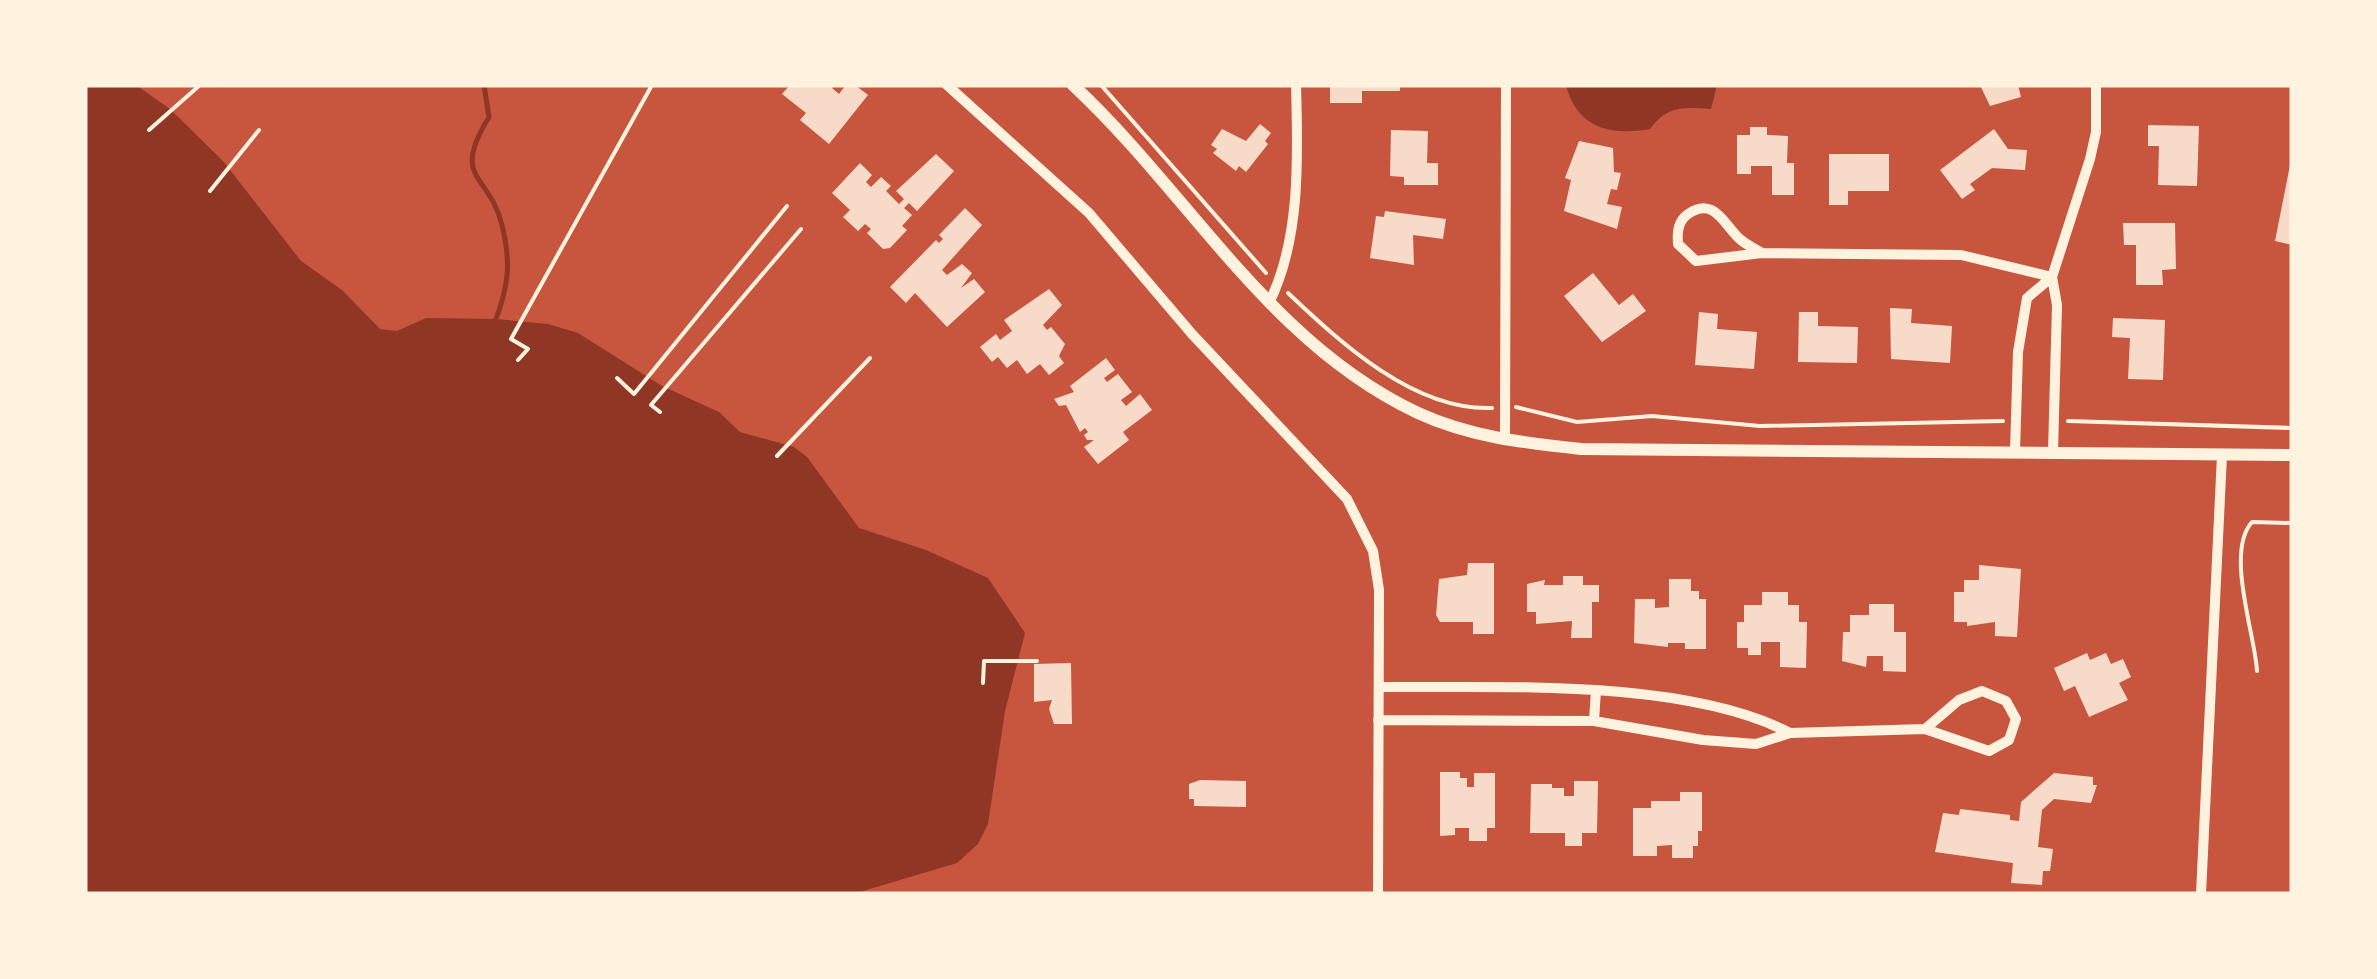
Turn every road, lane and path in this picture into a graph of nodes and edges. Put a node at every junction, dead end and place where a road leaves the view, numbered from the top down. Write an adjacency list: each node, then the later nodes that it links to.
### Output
1 (200, 85): 9 (path)
2 (652, 85): 20 (path)
3 (947, 85): 38 (street)
4 (1073, 85): 18 (street)
5 (1101, 85): 15 (path)
6 (1296, 85): 18 (street)
7 (1506, 85): 28 (street)
8 (2096, 85): 16 (street)
9 (149, 130)
10 (258, 130): 11 (path)
11 (210, 191)
12 (787, 206): 21 (path)
13 (800, 230): 24 (path)
14 (1762, 254): 14 (street); 16 (street)
15 (1266, 273)
16 (2052, 277): 25 (street); 26 (street)
17 (1292, 297): 23 (path)
18 (1269, 303): 28 (street)
19 (870, 358): 33 (path)
20 (518, 360)
21 (618, 378)
22 (1514, 407): 25 (path)
23 (1493, 408)
24 (660, 412)
25 (2016, 421): 29 (street)
26 (2054, 421): 27 (path); 30 (street)
27 (2292, 428)
28 (1505, 440): 29 (street)
29 (2014, 452): 30 (street)
30 (2054, 452): 31 (street)
31 (2222, 454): 32 (street); 45 (street)
32 (2292, 455)
33 (777, 456)
34 (2292, 523): 36 (path)
35 (1037, 661): 37 (path)
36 (2258, 672)
37 (983, 683)
38 (1379, 687): 39 (street); 40 (street)
39 (1596, 690): 41 (street); 43 (street)
40 (1378, 720): 41 (street); 44 (street)
41 (1594, 721): 43 (street)
42 (1926, 729): 42 (street); 43 (street)
43 (1790, 733)
44 (1378, 894)
45 (2201, 894)

